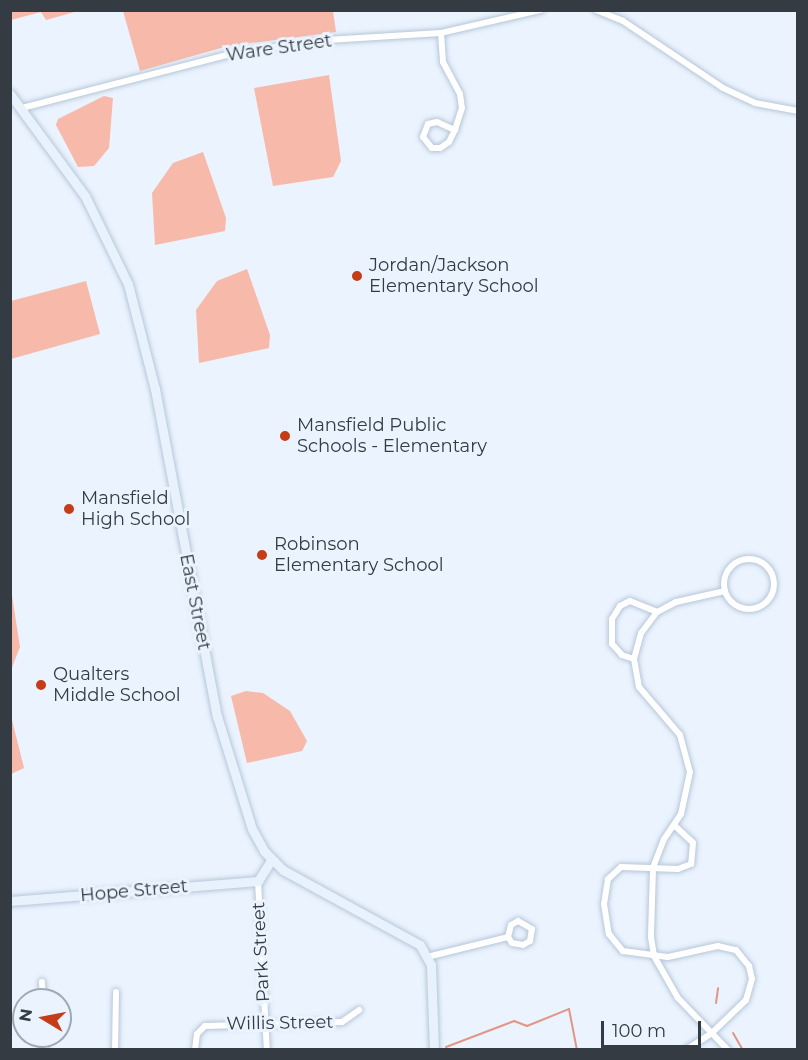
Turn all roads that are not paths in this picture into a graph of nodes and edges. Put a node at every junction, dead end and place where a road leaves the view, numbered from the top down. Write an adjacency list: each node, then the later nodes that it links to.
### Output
1 (541, 10): 3 (street, Ware Street)
2 (596, 10): 6 (street)
3 (441, 33): 5 (street, Ware Street); 7 (street)
4 (10, 94): 5 (main road, East Street)
5 (22, 108): 12 (main road, East Street)
6 (798, 111)
7 (455, 130): 7 (street)
8 (726, 591): 8 (street); 9 (street)
9 (657, 612): 10 (street); 10 (street)
10 (634, 659): 11 (street)
11 (674, 825): 13 (street); 13 (street)
12 (271, 860): 14 (main road, Park Street); 18 (main road, East Street)
13 (653, 867): 17 (street); 17 (street)
14 (258, 880): 15 (main road, Hope Street); 23 (street, Park Street)
15 (10, 901)
16 (508, 937): 16 (street); 18 (street)
17 (654, 956): 24 (street); 24 (street)
18 (428, 957): 28 (main road)
19 (42, 982): 20 (street)
20 (42, 988)
21 (116, 992): 25 (street)
22 (358, 1010): 23 (street, Willis Street)
23 (266, 1026): 26 (street, Willis Street); 27 (street, Park Street)
24 (712, 1033): 29 (street); 30 (street)
25 (116, 1050)
26 (195, 1050)
27 (267, 1050)
28 (434, 1050)
29 (686, 1050)
30 (728, 1050)

